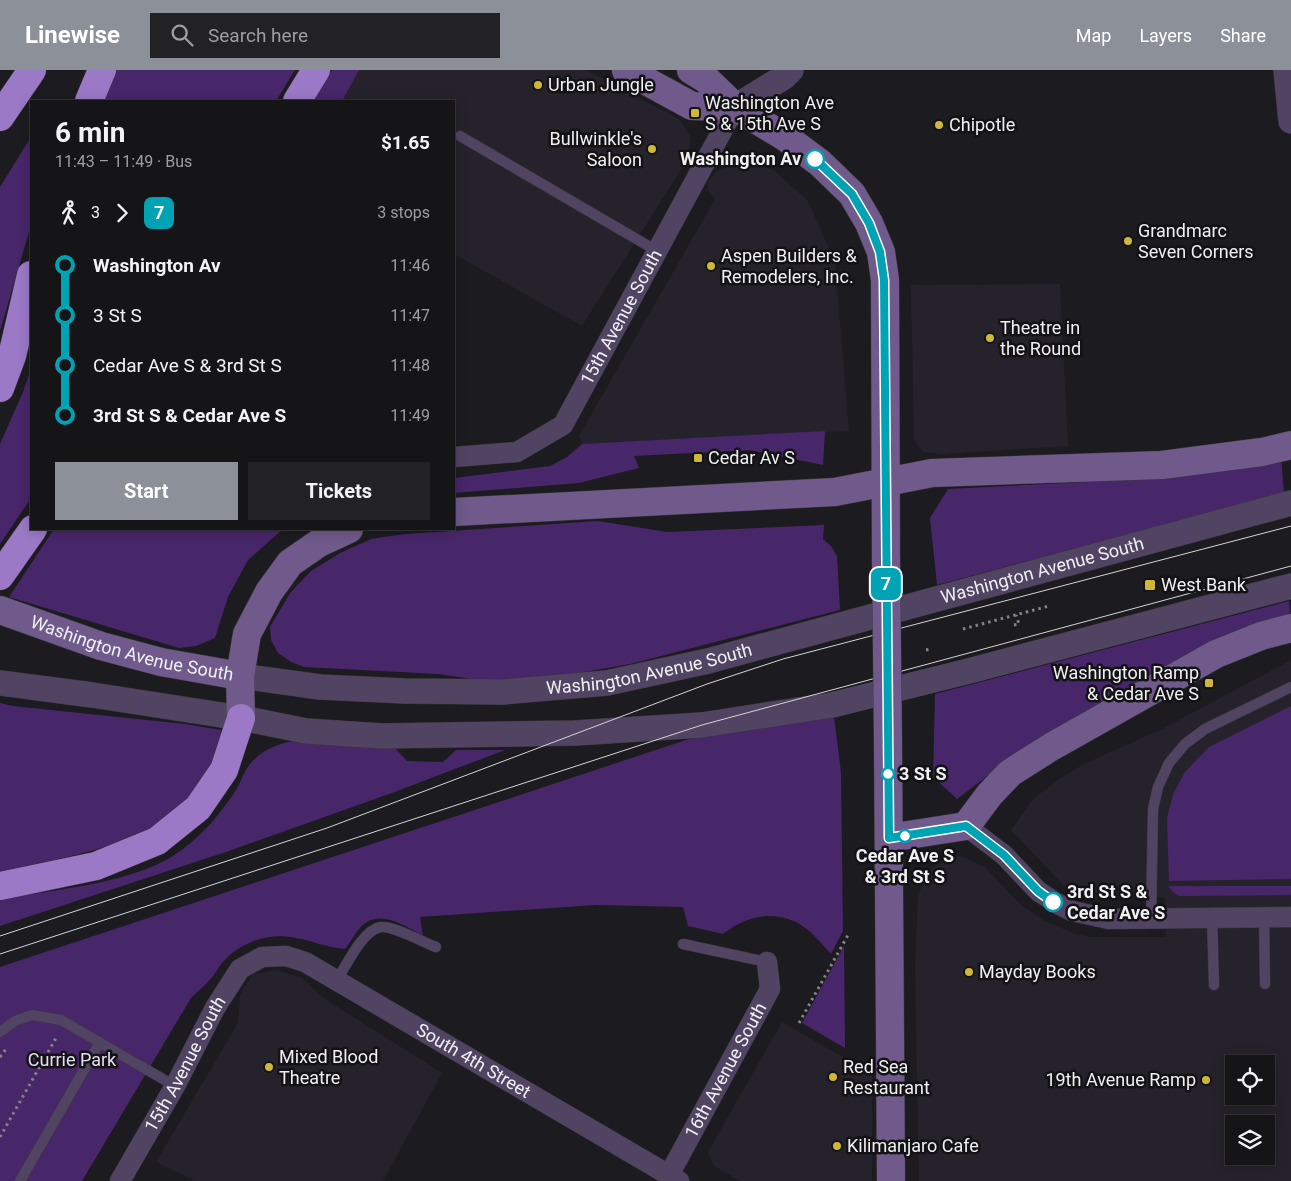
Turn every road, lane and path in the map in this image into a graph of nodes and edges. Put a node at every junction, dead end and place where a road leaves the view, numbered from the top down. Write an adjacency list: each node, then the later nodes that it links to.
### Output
1 (32, 70): 11 (highway)
2 (102, 70): 8 (highway)
3 (316, 70): 9 (highway)
4 (626, 70): 10 (main road)
5 (691, 70): 10 (main road)
6 (791, 70): 10 (street)
7 (1286, 70): 12 (street)
8 (89, 100)
9 (298, 100)
10 (735, 107): 14 (street, 15th Avenue South); 19 (main road)
11 (0, 117)
12 (1291, 121)
13 (460, 136): 14 (lane)
14 (658, 251): 18 (street, 15th Avenue South)
15 (30, 278): 16 (highway)
16 (0, 388)
17 (1291, 445): 19 (main road)
18 (455, 457)
19 (886, 482): 21 (main road); 39 (main road, bridge)
20 (1291, 503): 34 (street, Washington Avenue South)
21 (455, 512)
22 (32, 530): 24 (highway)
23 (347, 530): 34 (main road)
24 (0, 576)
25 (1291, 586): 37 (street)
26 (1050, 606): 28 (path)
27 (0, 610): 34 (main road, Washington Avenue South)
28 (1016, 615): 29 (path); 31 (path)
29 (1014, 625)
30 (1291, 628): 38 (main road)
31 (963, 629)
32 (931, 649): 33 (path)
33 (926, 650)
34 (240, 676): 37 (main road)
35 (0, 683): 37 (street)
36 (1291, 687): 42 (lane)
37 (241, 718): 40 (highway)
38 (966, 826): 39 (main road); 42 (street)
39 (889, 838): 64 (main road)
40 (0, 886)
41 (1291, 917): 44 (street)
42 (1151, 918): 43 (street)
43 (1212, 918): 44 (street); 52 (lane)
44 (1264, 918): 51 (lane)
45 (848, 935): 53 (path)
46 (684, 944): 49 (lane)
47 (436, 948): 50 (lane)
48 (262, 957): 50 (street, South 4th Street); 59 (street, 15th Avenue South)
49 (767, 962): 61 (street, 16th Avenue South)
50 (337, 980): 61 (street, South 4th Street)
51 (1265, 984)
52 (1214, 985)
53 (799, 1023)
54 (0, 1032): 56 (lane)
55 (48, 1036): 60 (path)
56 (100, 1042): 59 (lane); 62 (lane)
57 (12, 1043): 58 (path)
58 (0, 1056)
59 (175, 1086): 63 (street, 15th Avenue South)
60 (0, 1137)
61 (674, 1178)
62 (20, 1181)
63 (120, 1181)
64 (891, 1181)

